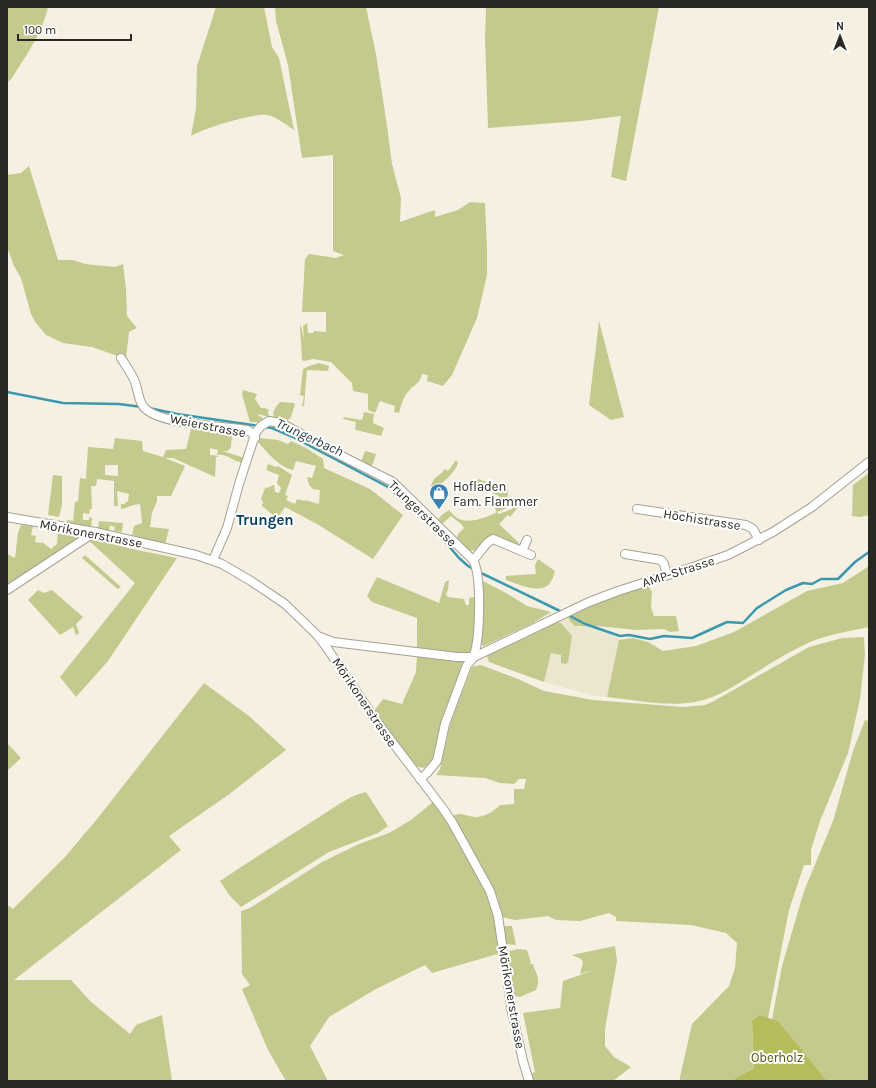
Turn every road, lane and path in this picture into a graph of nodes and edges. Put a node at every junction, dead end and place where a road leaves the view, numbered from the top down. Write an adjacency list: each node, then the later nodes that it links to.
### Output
1 (121, 358): 2 (street, Weierstrasse)
2 (256, 435): 12 (street, Trungerstrasse); 13 (street, Trungerstrasse)
3 (869, 462): 8 (street, AMP-Strasse)
4 (637, 509): 8 (street, Höchistrasse)
5 (7, 517): 6 (street, Mörikonerstrasse)
6 (95, 532): 12 (street, Mörikonerstrasse); 15 (street)
7 (527, 540): 9 (street)
8 (759, 540): 14 (street, AMP-Strasse)
9 (522, 551): 11 (street); 13 (street)
10 (624, 554): 14 (street)
11 (531, 555)
12 (213, 560): 16 (street, Mörikonerstrasse)
13 (474, 563): 17 (street)
14 (667, 575): 17 (street, AMP-Strasse)
15 (7, 590)
16 (318, 636): 17 (street, AMP-Strasse); 18 (street, Mörikonerstrasse)
17 (474, 657): 18 (street)
18 (420, 779): 19 (street, Mörikonerstrasse)
19 (530, 1081)

